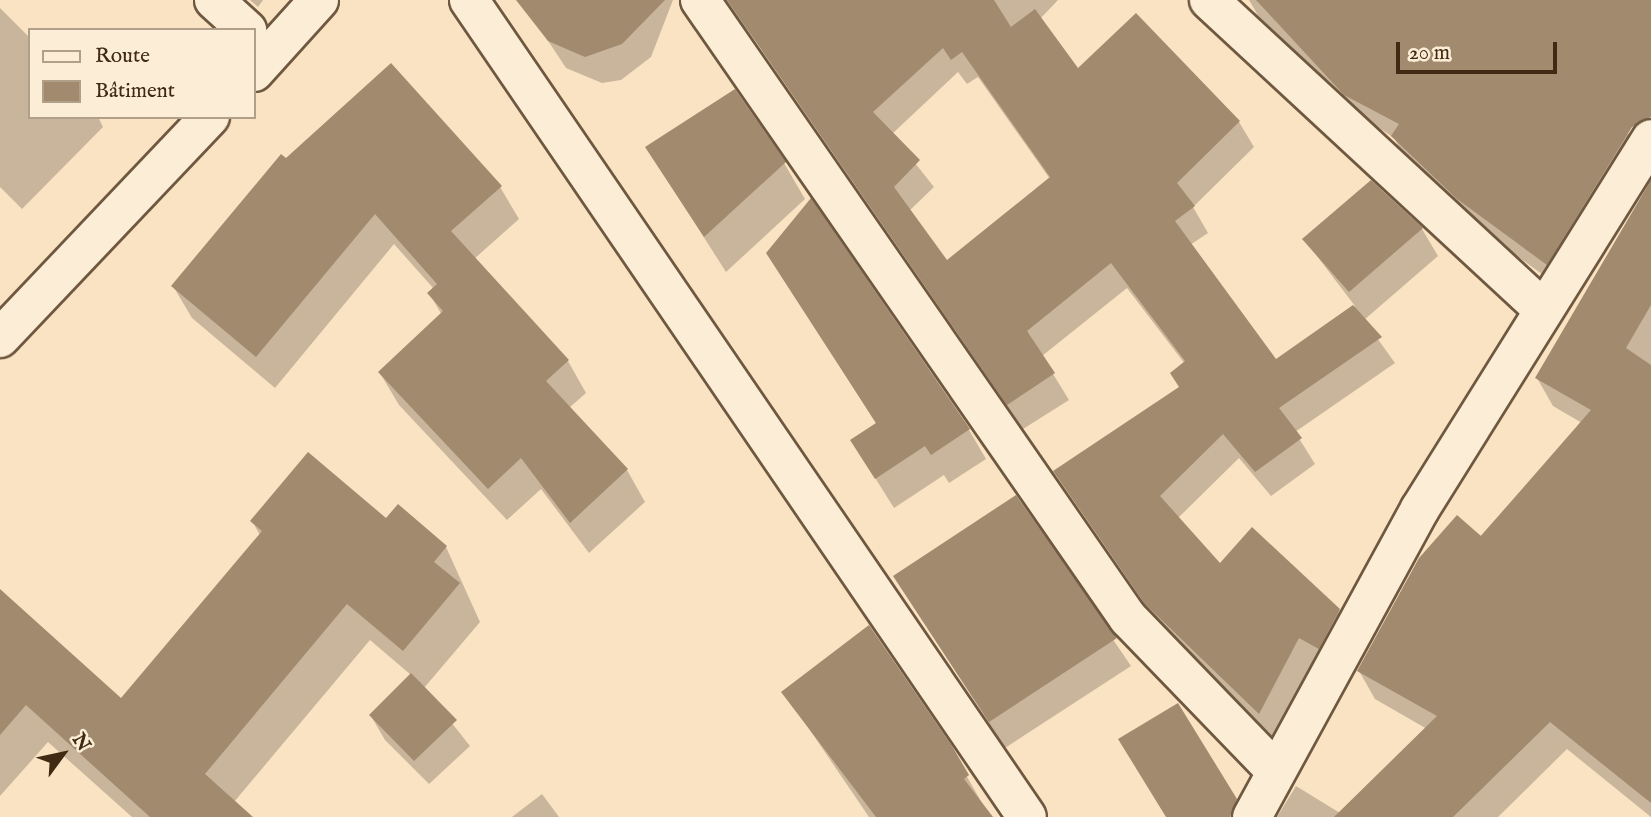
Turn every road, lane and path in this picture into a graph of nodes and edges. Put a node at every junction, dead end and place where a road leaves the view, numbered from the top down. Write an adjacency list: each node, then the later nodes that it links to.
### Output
1 (214, 0): 6 (street)
2 (319, 0): 7 (street)
3 (469, 0): 13 (street)
4 (700, 0): 12 (street)
5 (1209, 0): 10 (street)
6 (240, 28)
7 (257, 47)
8 (209, 119): 11 (street)
9 (1651, 139): 10 (street)
10 (1541, 307): 12 (street)
11 (0, 338)
12 (1275, 771): 14 (street)
13 (1027, 817)
14 (1252, 817)

